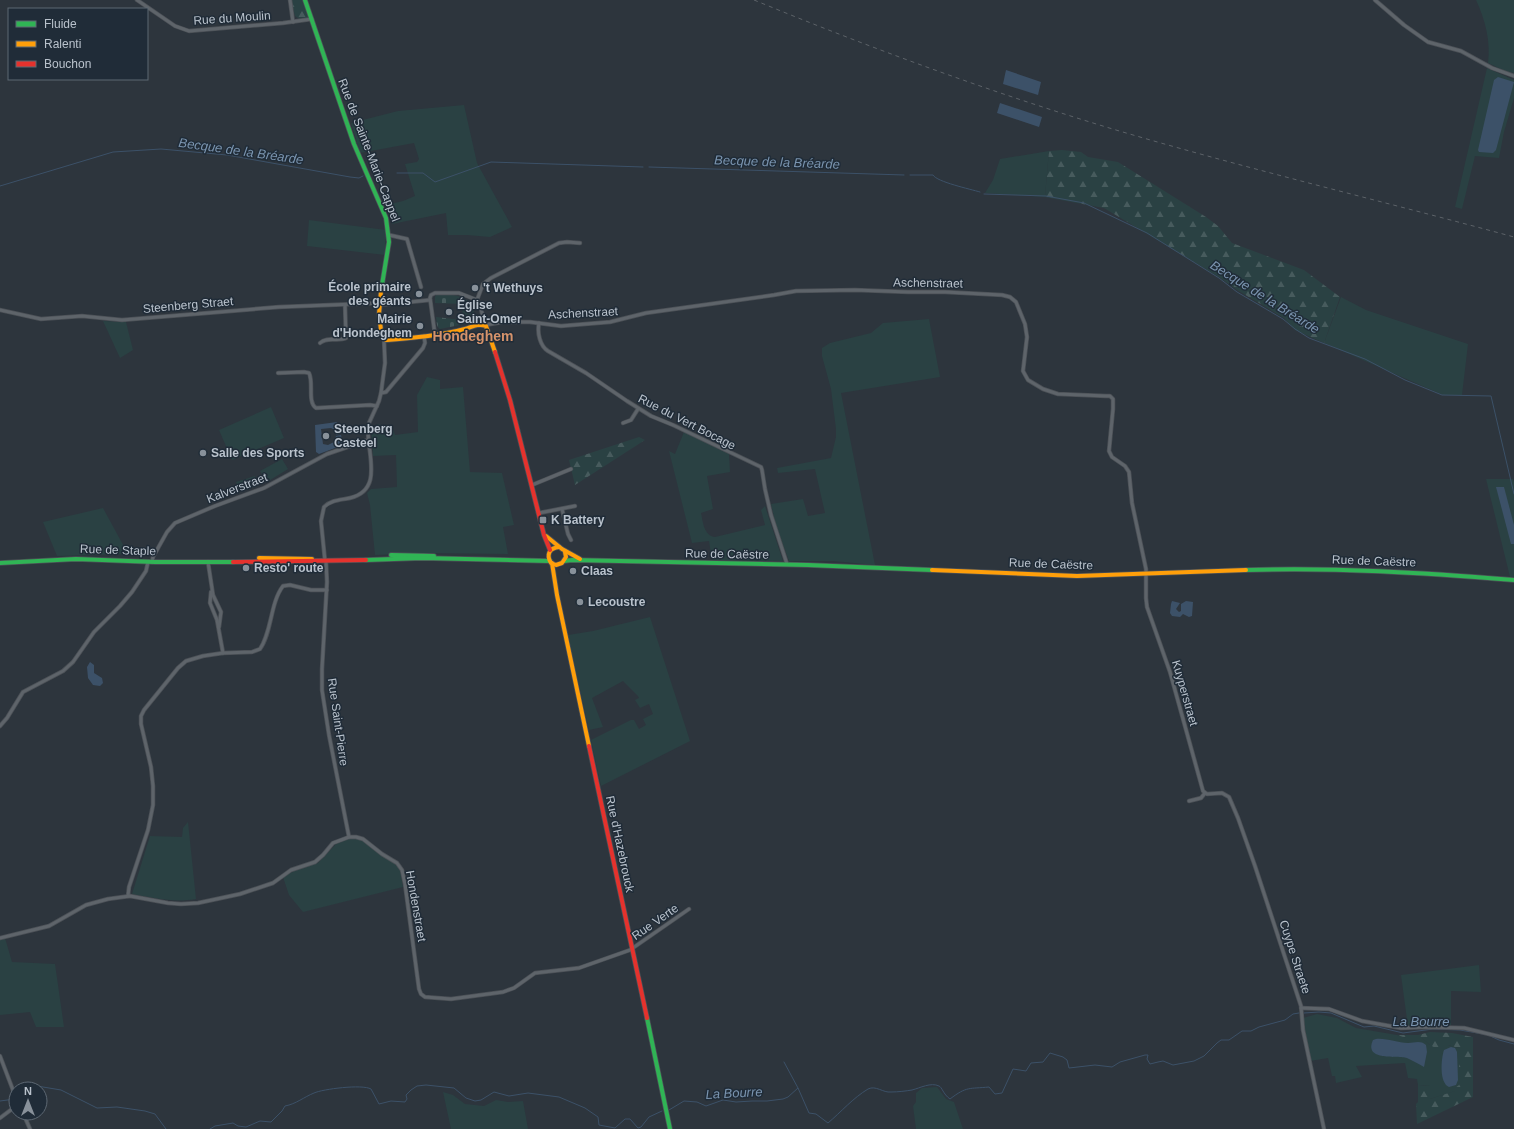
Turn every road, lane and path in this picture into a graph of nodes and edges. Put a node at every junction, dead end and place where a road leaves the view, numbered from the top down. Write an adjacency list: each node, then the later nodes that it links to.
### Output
1 (137, 0): 6 (street, Rue du Moulin)
2 (290, 0): 6 (street)
3 (305, 0): 5 (main road, Rue de Sainte-Marie-Cappel)
4 (1375, 0): 7 (street)
5 (312, 19): 6 (street, Rue du Moulin); 8 (main road, Rue de Sainte-Marie-Cappel)
6 (293, 22)
7 (1514, 76)
8 (389, 235): 10 (street); 13 (main road, Rue de Sainte-Marie-Cappel)
9 (580, 243): 12 (street)
10 (421, 287)
11 (430, 300): 12 (street); 13 (street, Steenberg Straet); 18 (street)
12 (477, 300): 17 (street)
13 (380, 304): 14 (street, Steenberg Straet); 20 (main road, Rue de Sainte-Marie-Cappel)
14 (345, 305): 15 (street, Steenberg Straet); 21 (street)
15 (0, 310)
16 (539, 323): 17 (street, Aschenstraet); 25 (street, Rue du Vert Bocage); 48 (street, Aschenstraet)
17 (485, 325): 18 (main road); 29 (main road)
18 (434, 335): 19 (main road)
19 (424, 336): 20 (main road); 23 (street)
20 (384, 340): 23 (street, Rue Saint-Pierre)
21 (320, 343)
22 (278, 373): 24 (street)
23 (381, 393): 24 (street, Rue Saint-Pierre)
24 (377, 406): 27 (street, Rue Saint-Pierre)
25 (638, 409): 26 (street); 46 (street, Rue du Vert Bocage)
26 (623, 423)
27 (368, 440): 40 (street, Rue Saint-Pierre); 42 (street, Kalverstraet)
28 (571, 469): 29 (street)
29 (532, 485): 32 (main road)
30 (575, 506): 31 (street)
31 (562, 509): 32 (street); 34 (street)
32 (539, 513): 33 (main road)
33 (543, 530): 35 (main road); 37 (main road)
34 (572, 540)
35 (559, 547): 36 (main road); 37 (main road)
36 (565, 551): 39 (main road, Rue de Caëstre); 41 (main road)
37 (549, 552): 38 (main road, Rue de Staple); 44 (main road)
38 (534, 560): 40 (main road, Rue de Staple); 44 (main road, Rue de Staple)
39 (586, 560): 41 (main road, Rue de Caëstre); 46 (main road, Rue de Caëstre)
40 (324, 561): 43 (main road, Rue de Staple); 52 (street, Rue Saint-Pierre)
41 (564, 561): 47 (main road)
42 (150, 562): 43 (main road, Rue de Staple); 45 (main road, Rue de Staple); 55 (street, Kalverstraet)
43 (208, 562): 51 (street)
44 (551, 562): 47 (main road); 50 (main road, Rue d'Hazebrouck)
45 (0, 563)
46 (787, 564): 48 (main road, Rue de Caëstre)
47 (557, 565): 50 (main road, Rue d'Hazebrouck)
48 (1146, 573): 49 (main road, Rue de Caëstre); 56 (street, Kuyperstraet)
49 (1514, 580)
50 (555, 582): 62 (main road, Rue d'Hazebrouck)
51 (212, 590): 53 (street); 53 (street)
52 (327, 590): 54 (street); 58 (street, Rue Saint-Pierre)
53 (219, 627): 54 (street)
54 (223, 653): 59 (street)
55 (0, 726)
56 (1205, 793): 57 (street); 63 (street, Cuype Straete)
57 (1189, 801)
58 (348, 837): 59 (street); 62 (street, Hondenstraet)
59 (128, 896): 61 (street)
60 (689, 909): 62 (street, Rue Verte)
61 (0, 938)
62 (632, 949): 67 (main road, Rue d'Hazebrouck)
63 (1301, 1008): 64 (street); 68 (street, Cuype Straete)
64 (1514, 1040)
65 (0, 1056): 66 (street)
66 (10, 1081)
67 (670, 1129)
68 (1324, 1129)

